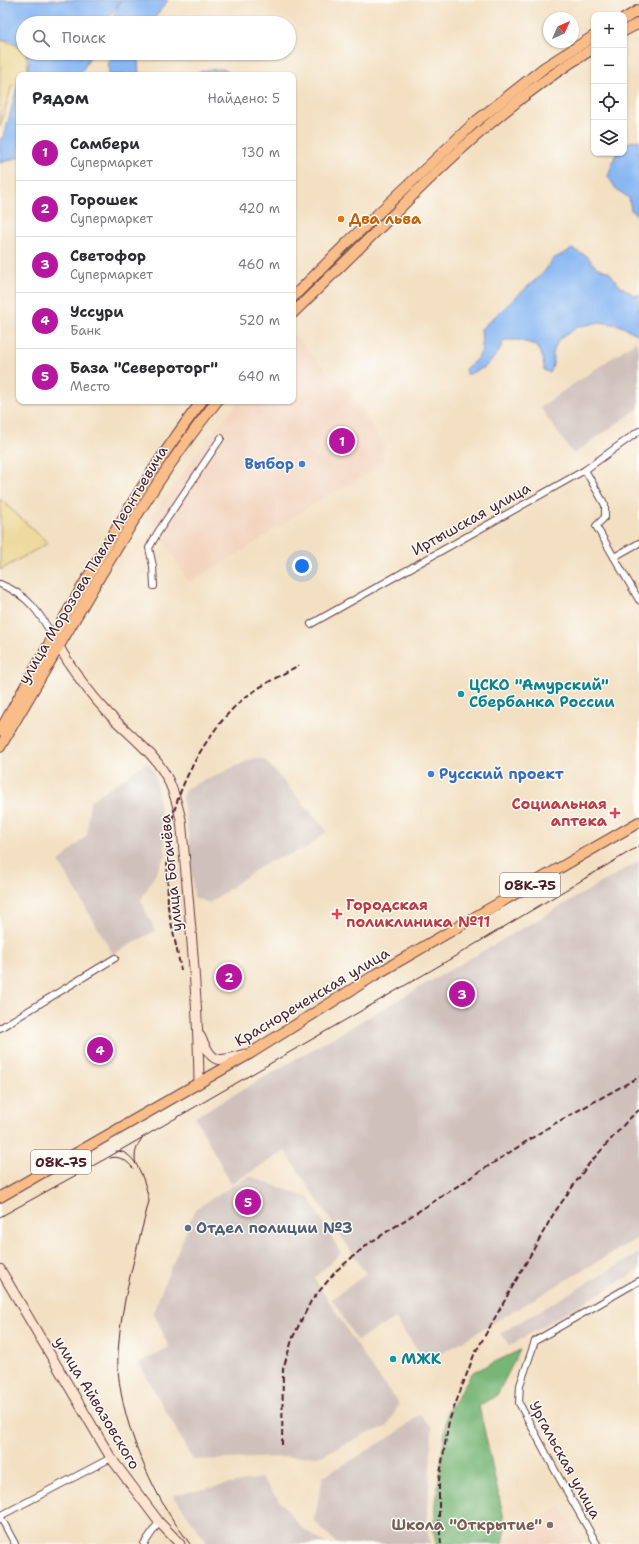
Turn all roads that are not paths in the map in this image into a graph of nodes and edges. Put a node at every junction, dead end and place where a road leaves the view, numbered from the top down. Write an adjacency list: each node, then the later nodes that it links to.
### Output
1 (639, 10): 2 (main road)
2 (627, 17)
3 (639, 23): 4 (main road)
4 (627, 29)
5 (591, 38): 7 (main road)
6 (591, 50): 8 (main road)
7 (296, 294)
8 (296, 310)
9 (200, 404): 20 (main road, улица Морозова Павла Леонтьевича)
10 (214, 404): 21 (main road, улица Морозова Павла Леонтьевича)
11 (639, 432): 13 (street, Иртышская улица)
12 (221, 438): 17 (street)
13 (585, 470): 15 (street); 19 (street, Иртышская улица)
14 (639, 543): 15 (street)
15 (614, 557): 18 (street)
16 (0, 584): 20 (street, улица Богачёва)
17 (154, 586)
18 (639, 600)
19 (311, 624)
20 (53, 637): 21 (street, улица Богачёва); 22 (main road, улица Морозова Павла Леонтьевича)
21 (59, 647): 23 (main road, улица Морозова Павла Леонтьевича); 27 (street, улица Богачёва)
22 (0, 731)
23 (0, 748)
24 (639, 822): 28 (main road, Краснореченская улица / 08К-75)
25 (115, 958): 26 (street)
26 (0, 1028)
27 (199, 1033): 28 (street); 29 (street, улица Богачёва)
28 (251, 1053): 29 (main road, Краснореченская улица / 08К-75)
29 (200, 1083): 30 (main road, Краснореченская улица / 08К-75)
30 (0, 1197)
31 (0, 1269): 33 (street, улица Айвазовского)
32 (639, 1281): 39 (street, Ургальская улица)
33 (111, 1458): 34 (street); 35 (street, улица Айвазовского)
34 (0, 1516): 36 (street)
35 (159, 1522): 37 (street); 38 (street, улица Айвазовского)
36 (14, 1543)
37 (144, 1544)
38 (180, 1544)
39 (597, 1544)

